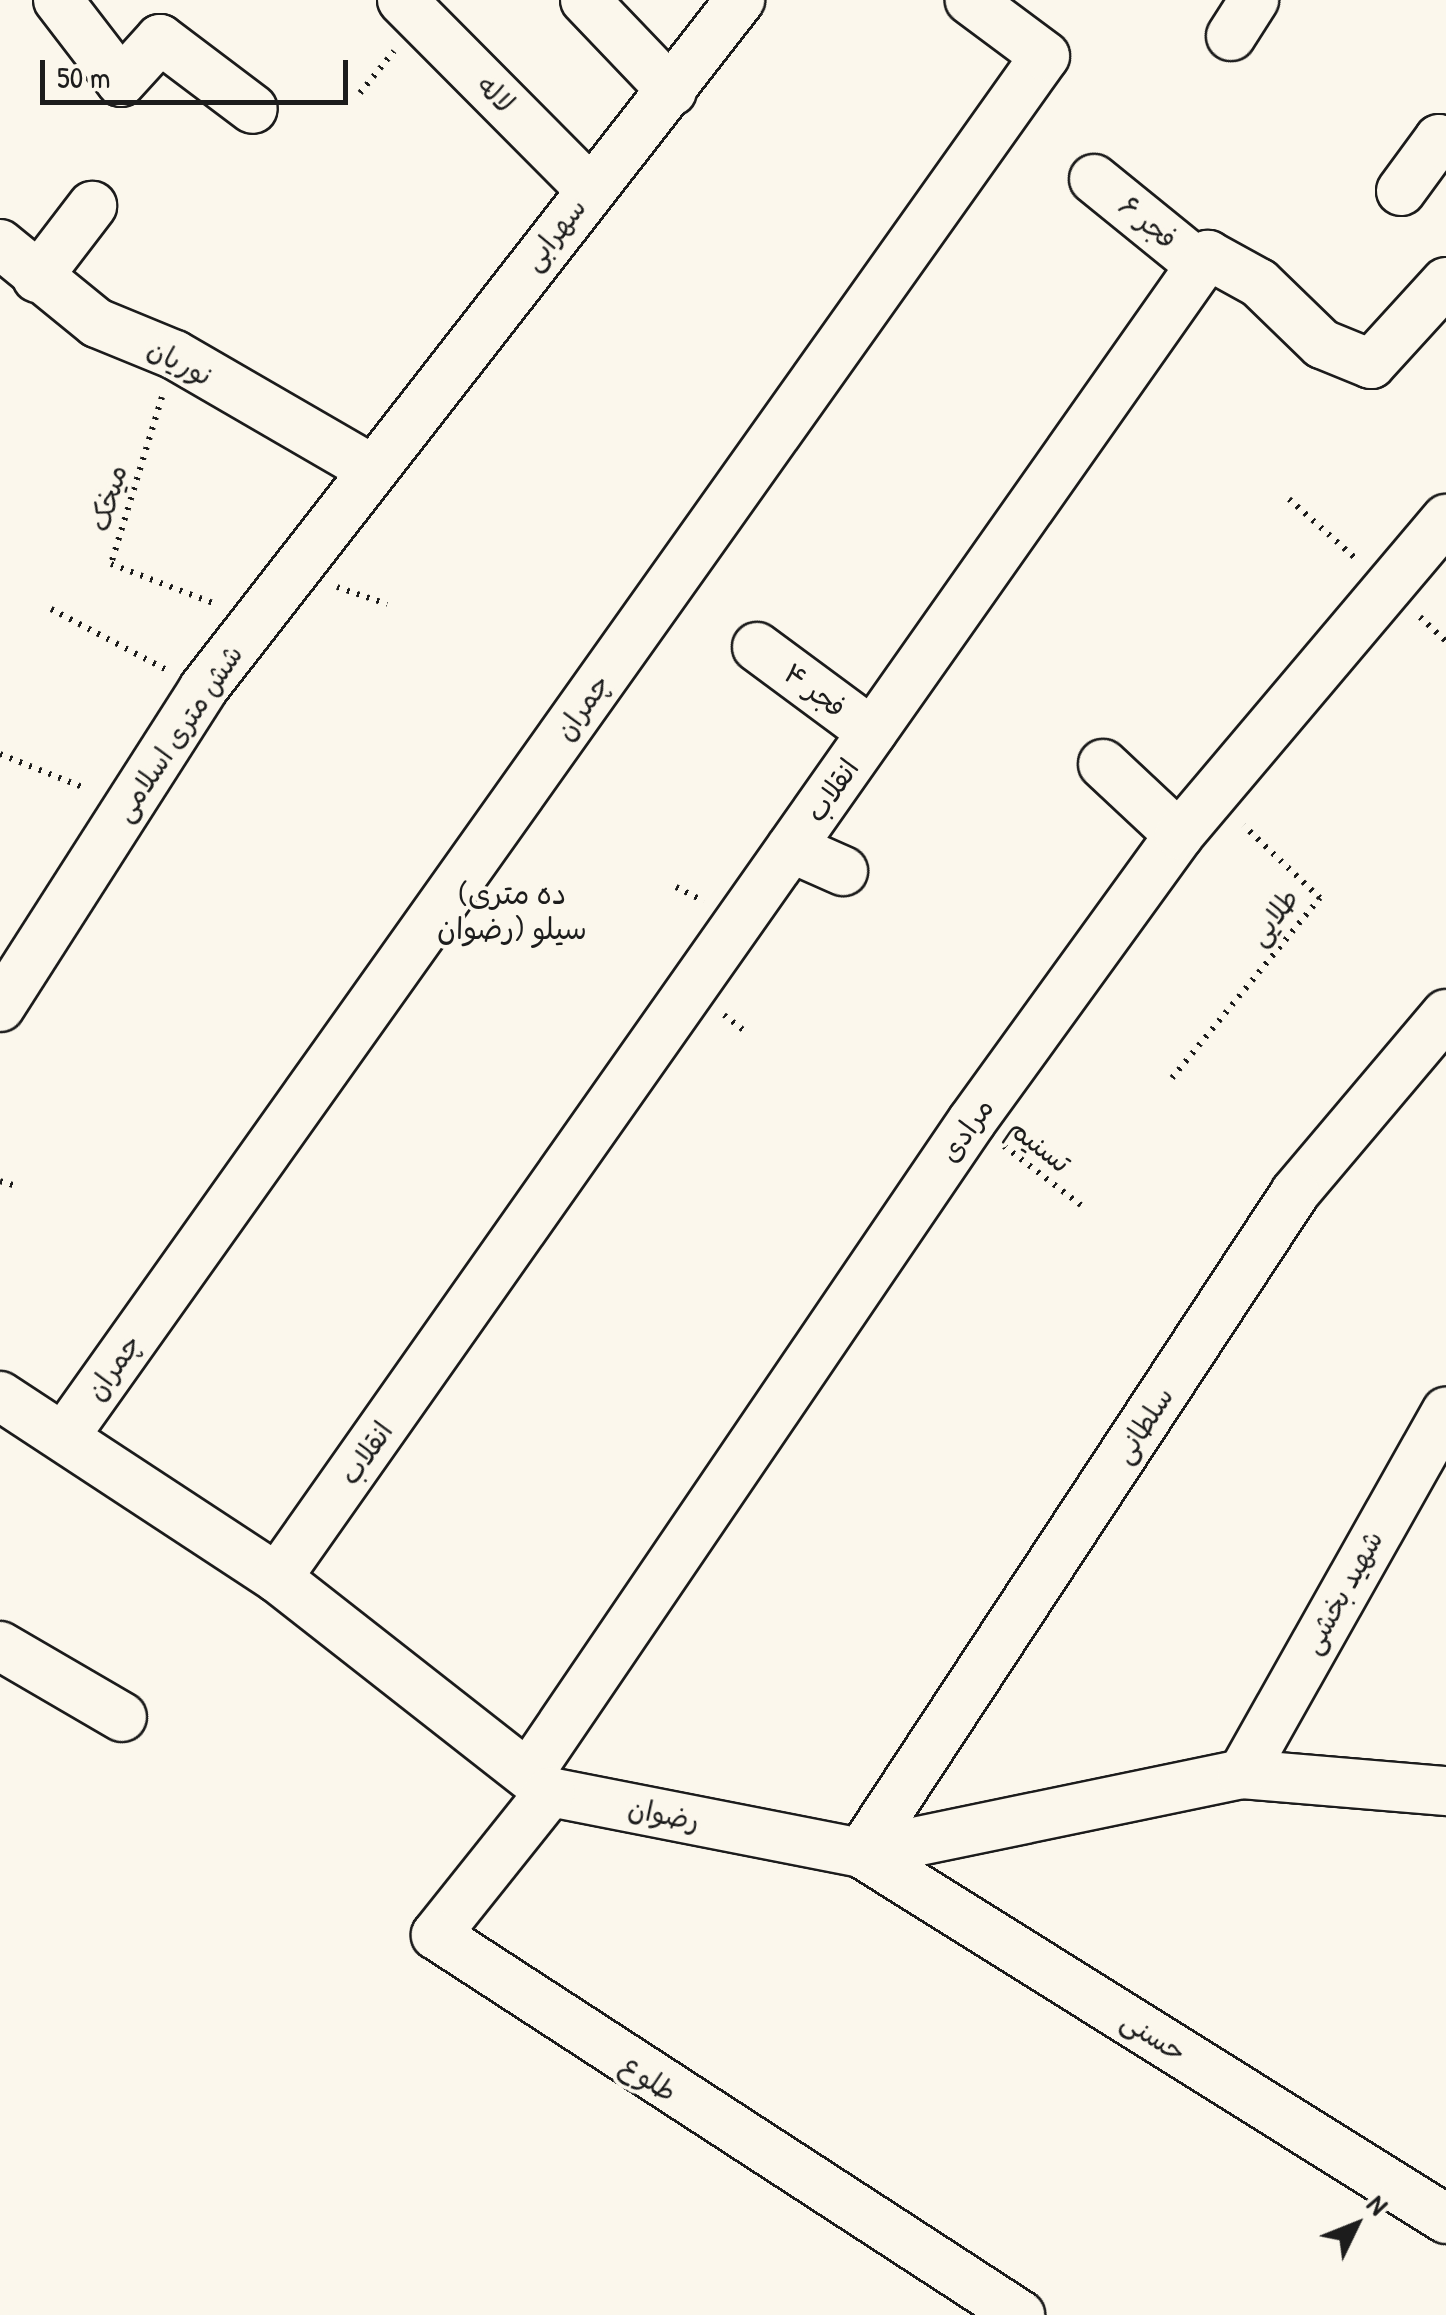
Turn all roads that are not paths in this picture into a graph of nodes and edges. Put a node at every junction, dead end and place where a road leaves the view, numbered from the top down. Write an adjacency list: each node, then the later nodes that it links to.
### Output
1 (58, 0): 7 (street)
2 (402, 0): 10 (street, لاله)
3 (585, 0): 6 (street)
4 (740, 0): 6 (street, سهرابی)
5 (977, 2): 29 (street, چمران)
6 (672, 91): 10 (street, سهرابی)
7 (253, 110)
8 (1446, 145): 11 (street)
9 (1094, 179): 14 (street, فجر ۶)
10 (590, 189): 17 (street, سهرابی)
11 (1402, 191)
12 (92, 206): 15 (street)
13 (0, 244): 15 (street, نوریان)
14 (1200, 266): 16 (street); 20 (street, انقلاب)
15 (36, 278): 17 (street, نوریان)
16 (1446, 282)
17 (370, 468): 25 (street, شش متری اسلامی)
18 (1446, 519): 22 (street, مرادی)
19 (757, 647): 20 (street, فجر ۴)
20 (872, 732): 23 (street, انقلاب)
21 (1103, 764): 22 (street)
22 (1179, 834): 34 (street, مرادی)
23 (791, 848): 24 (street); 30 (street, انقلاب)
24 (843, 872)
25 (0, 1008)
26 (1446, 1014): 36 (street, سلطانی)
27 (0, 1396): 29 (street, رضوان)
28 (1446, 1412): 33 (street, شهید بخشی)
29 (66, 1434): 30 (street, رضوان)
30 (278, 1578): 34 (street, رضوان)
31 (0, 1646): 32 (street)
32 (122, 1717)
33 (1242, 1774): 35 (street, رضوان); 36 (street, رضوان)
34 (539, 1782): 36 (street, رضوان); 38 (street, طلوع)
35 (1446, 1791)
36 (862, 1853): 37 (street, حسنی)
37 (1446, 2220)
38 (1020, 2315)

